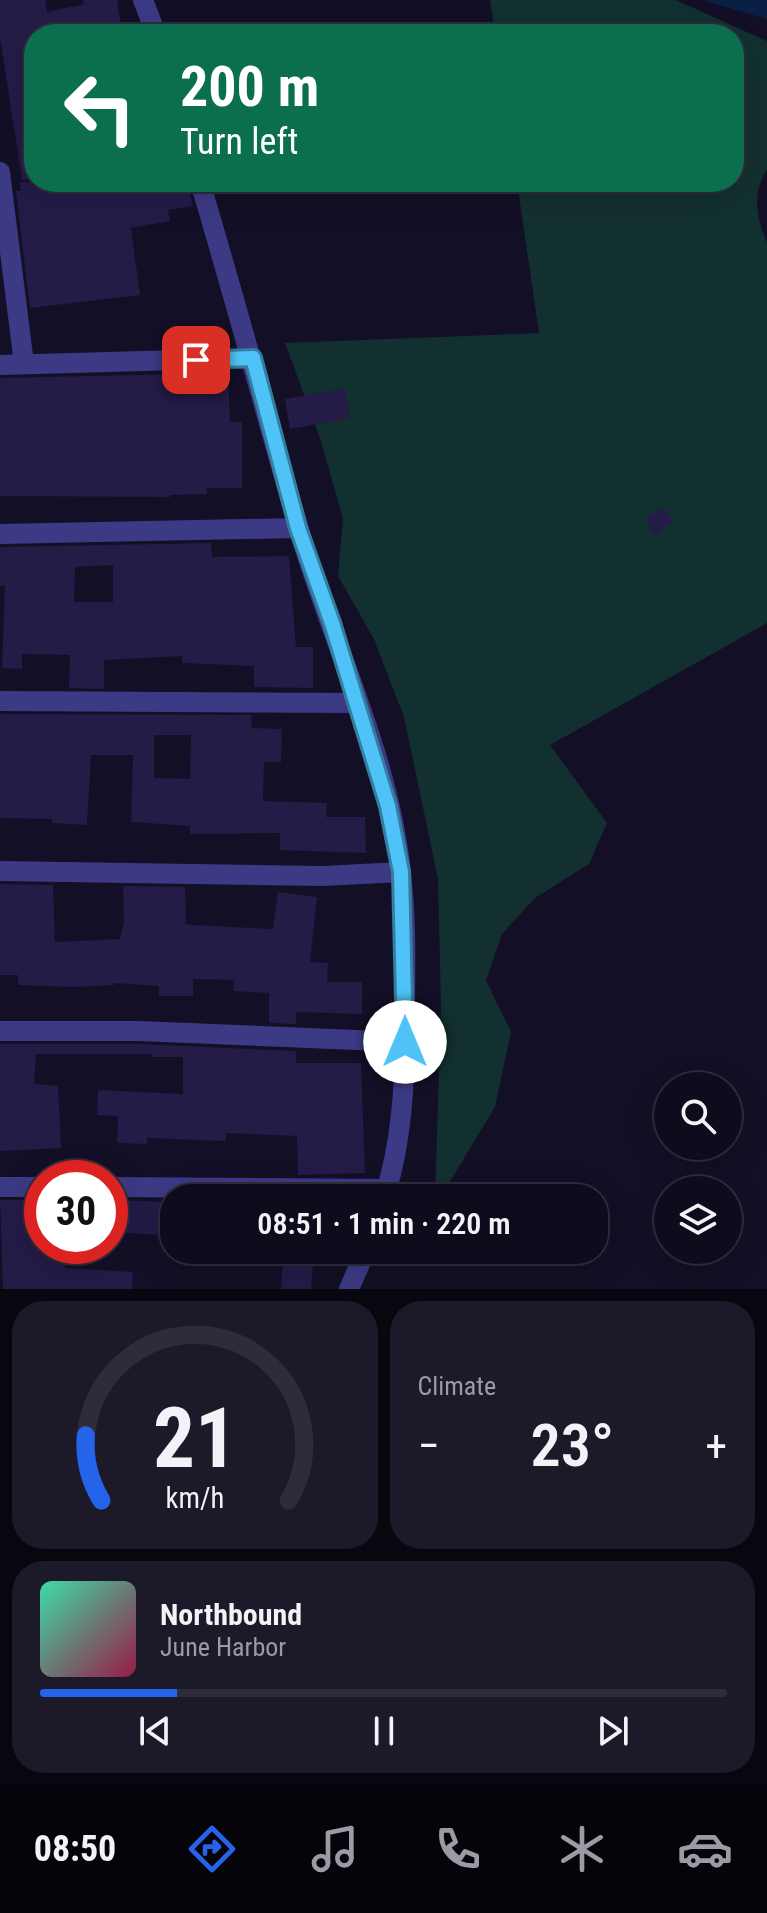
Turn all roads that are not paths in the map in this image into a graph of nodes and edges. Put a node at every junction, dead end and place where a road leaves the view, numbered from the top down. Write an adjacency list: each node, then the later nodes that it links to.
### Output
1 (143, 0): 2 (street)
2 (152, 24)
3 (0, 172): 6 (street)
4 (203, 192): 5 (street)
5 (253, 358): 6 (street); 8 (street)
6 (24, 364): 7 (street)
7 (0, 365)
8 (298, 528): 9 (street); 11 (street)
9 (0, 534)
10 (0, 701): 11 (street)
11 (358, 703): 13 (street)
12 (0, 871): 13 (street)
13 (401, 872): 15 (street)
14 (0, 1031): 15 (street)
15 (405, 1042): 16 (street)
16 (388, 1184)
17 (0, 1187): 18 (street)
18 (24, 1187)
19 (128, 1187): 20 (street)
20 (160, 1188)
21 (360, 1264): 22 (street)
22 (349, 1289)

